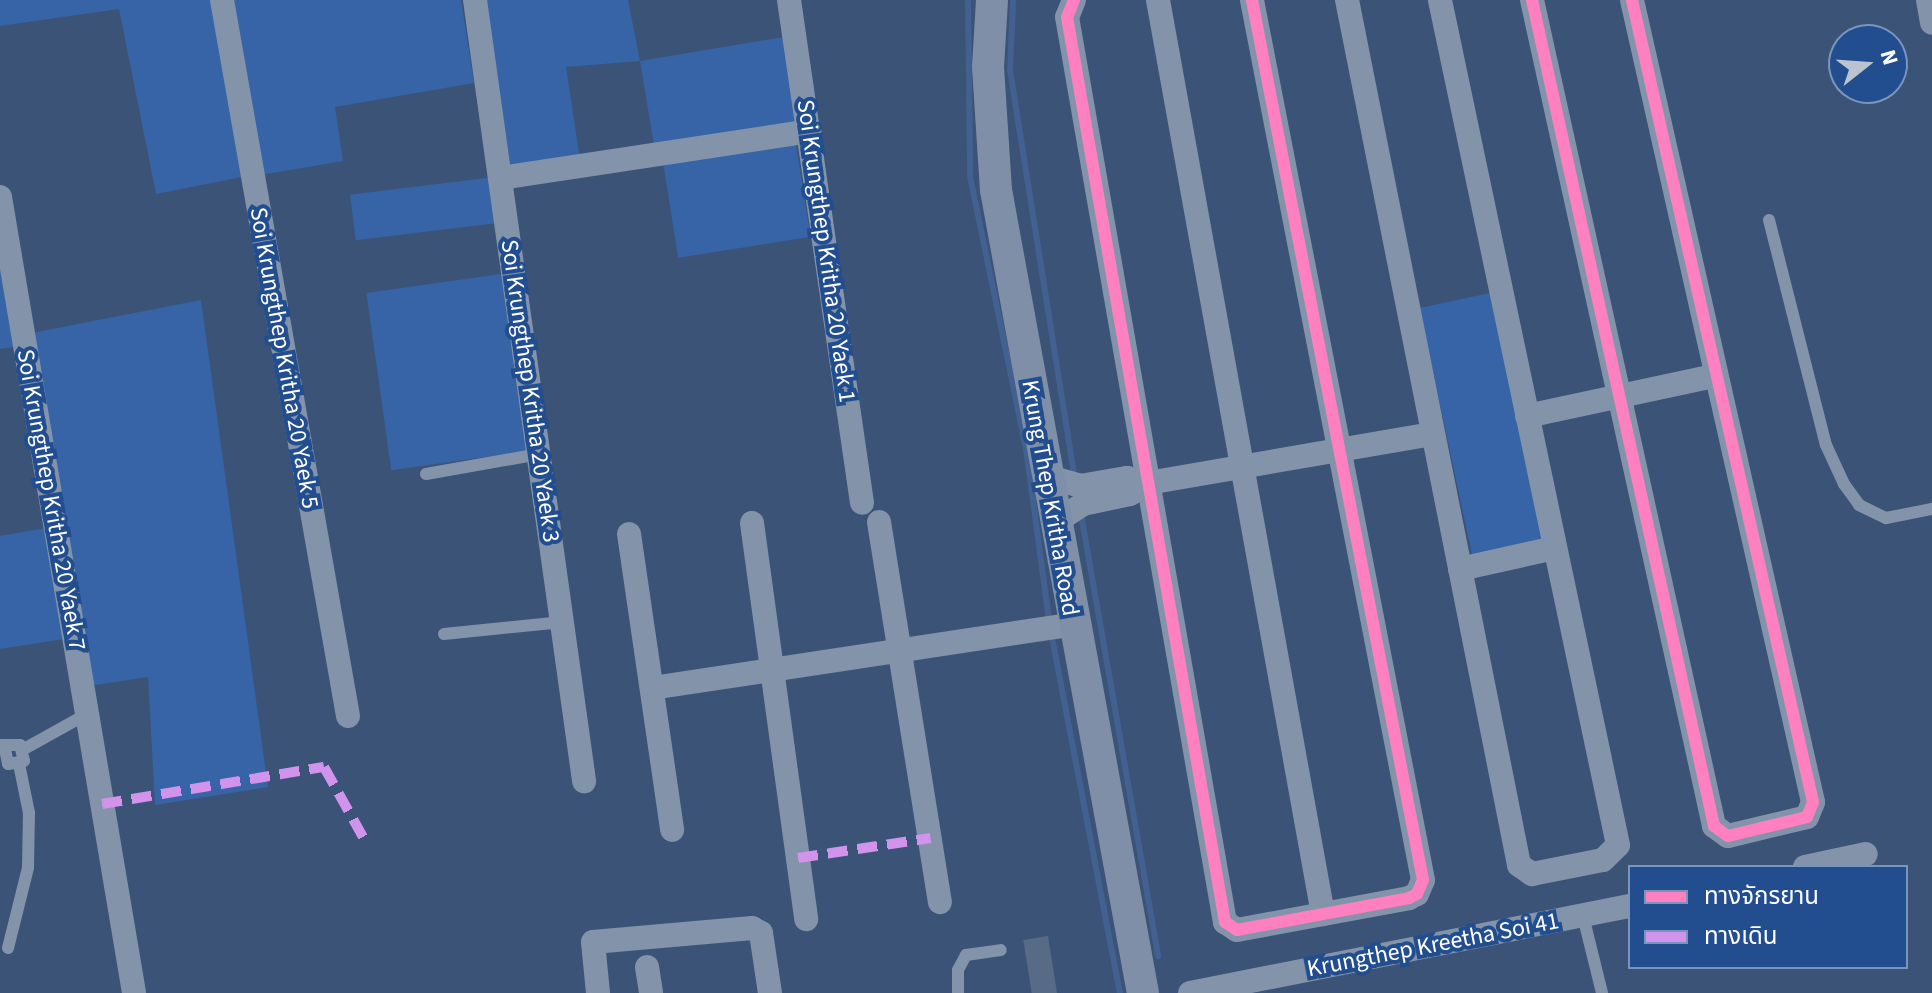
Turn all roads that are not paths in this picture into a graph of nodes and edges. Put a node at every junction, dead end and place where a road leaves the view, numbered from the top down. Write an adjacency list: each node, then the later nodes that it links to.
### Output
1 (222, 0): 43 (street, Soi Krungthep Kritha 20 Yaek 5)
2 (475, 0): 15 (street, Soi Krungthep Kritha 20 Yaek 3)
3 (789, 0): 14 (street, Soi Krungthep Kritha 20 Yaek 1)
4 (992, 0): 26 (main road, Krung Thep Kritha Road)
5 (1074, 0): 27 (street)
6 (1158, 0): 24 (street)
7 (1252, 0): 22 (street)
8 (1347, 0): 21 (street)
9 (1440, 0): 20 (street)
10 (1532, 0): 19 (street)
11 (1632, 0): 18 (street)
12 (1928, 0): 13 (street)
13 (1932, 23)
14 (809, 131): 15 (street); 28 (street, Soi Krungthep Kritha 20 Yaek 1)
15 (500, 178): 23 (street, Soi Krungthep Kritha 20 Yaek 3)
16 (0, 197): 42 (street, Soi Krungthep Kritha 20 Yaek 7)
17 (1769, 220): 29 (lane)
18 (1714, 376): 19 (street); 19 (street)
19 (1619, 396): 20 (street)
20 (1527, 416): 34 (street)
21 (1433, 434): 22 (street); 35 (street)
22 (1338, 450): 24 (street); 53 (street)
23 (539, 454): 25 (lane); 36 (street, Soi Krungthep Kritha 20 Yaek 3)
24 (1242, 466): 27 (street); 53 (street)
25 (426, 474)
26 (1046, 476): 27 (street); 32 (main road, Krung Thep Kritha Road)
27 (1148, 483): 32 (street); 53 (street)
28 (862, 503)
29 (1932, 509)
30 (879, 522): 39 (street)
31 (752, 523): 40 (street)
32 (1054, 523): 37 (main road, Krung Thep Kritha Road)
33 (629, 534): 41 (street)
34 (1555, 548): 35 (street); 35 (street)
35 (1460, 569)
36 (562, 622): 38 (lane); 47 (street, Soi Krungthep Kritha 20 Yaek 3)
37 (1066, 626): 39 (street); 65 (main road, Krung Thep Kritha Road)
38 (444, 634)
39 (900, 651): 40 (street); 51 (street)
40 (772, 670): 41 (street); 55 (street)
41 (652, 688): 48 (street)
42 (87, 714): 45 (lane); 60 (street, Soi Krungthep Kritha 20 Yaek 7)
43 (348, 716)
44 (2, 746): 45 (lane); 46 (lane)
45 (24, 749): 46 (lane)
46 (19, 764): 56 (lane)
47 (584, 781)
48 (672, 830)
49 (1866, 854): 50 (street)
50 (1814, 865)
51 (940, 902)
52 (1628, 906): 54 (street, Krungthep Kreetha Soi 41)
53 (1323, 914)
54 (1583, 916): 59 (street, Krungthep Kreetha Soi 41); 67 (lane)
55 (806, 919)
56 (8, 948)
57 (1001, 950): 64 (lane)
58 (647, 967): 62 (street)
59 (1282, 984): 66 (street, Krungthep Kreetha Soi 41)
60 (134, 993)
61 (598, 993): 63 (street)
62 (651, 993)
63 (770, 993)
64 (958, 993)
65 (1143, 993)
66 (1190, 993)
67 (1602, 993)

